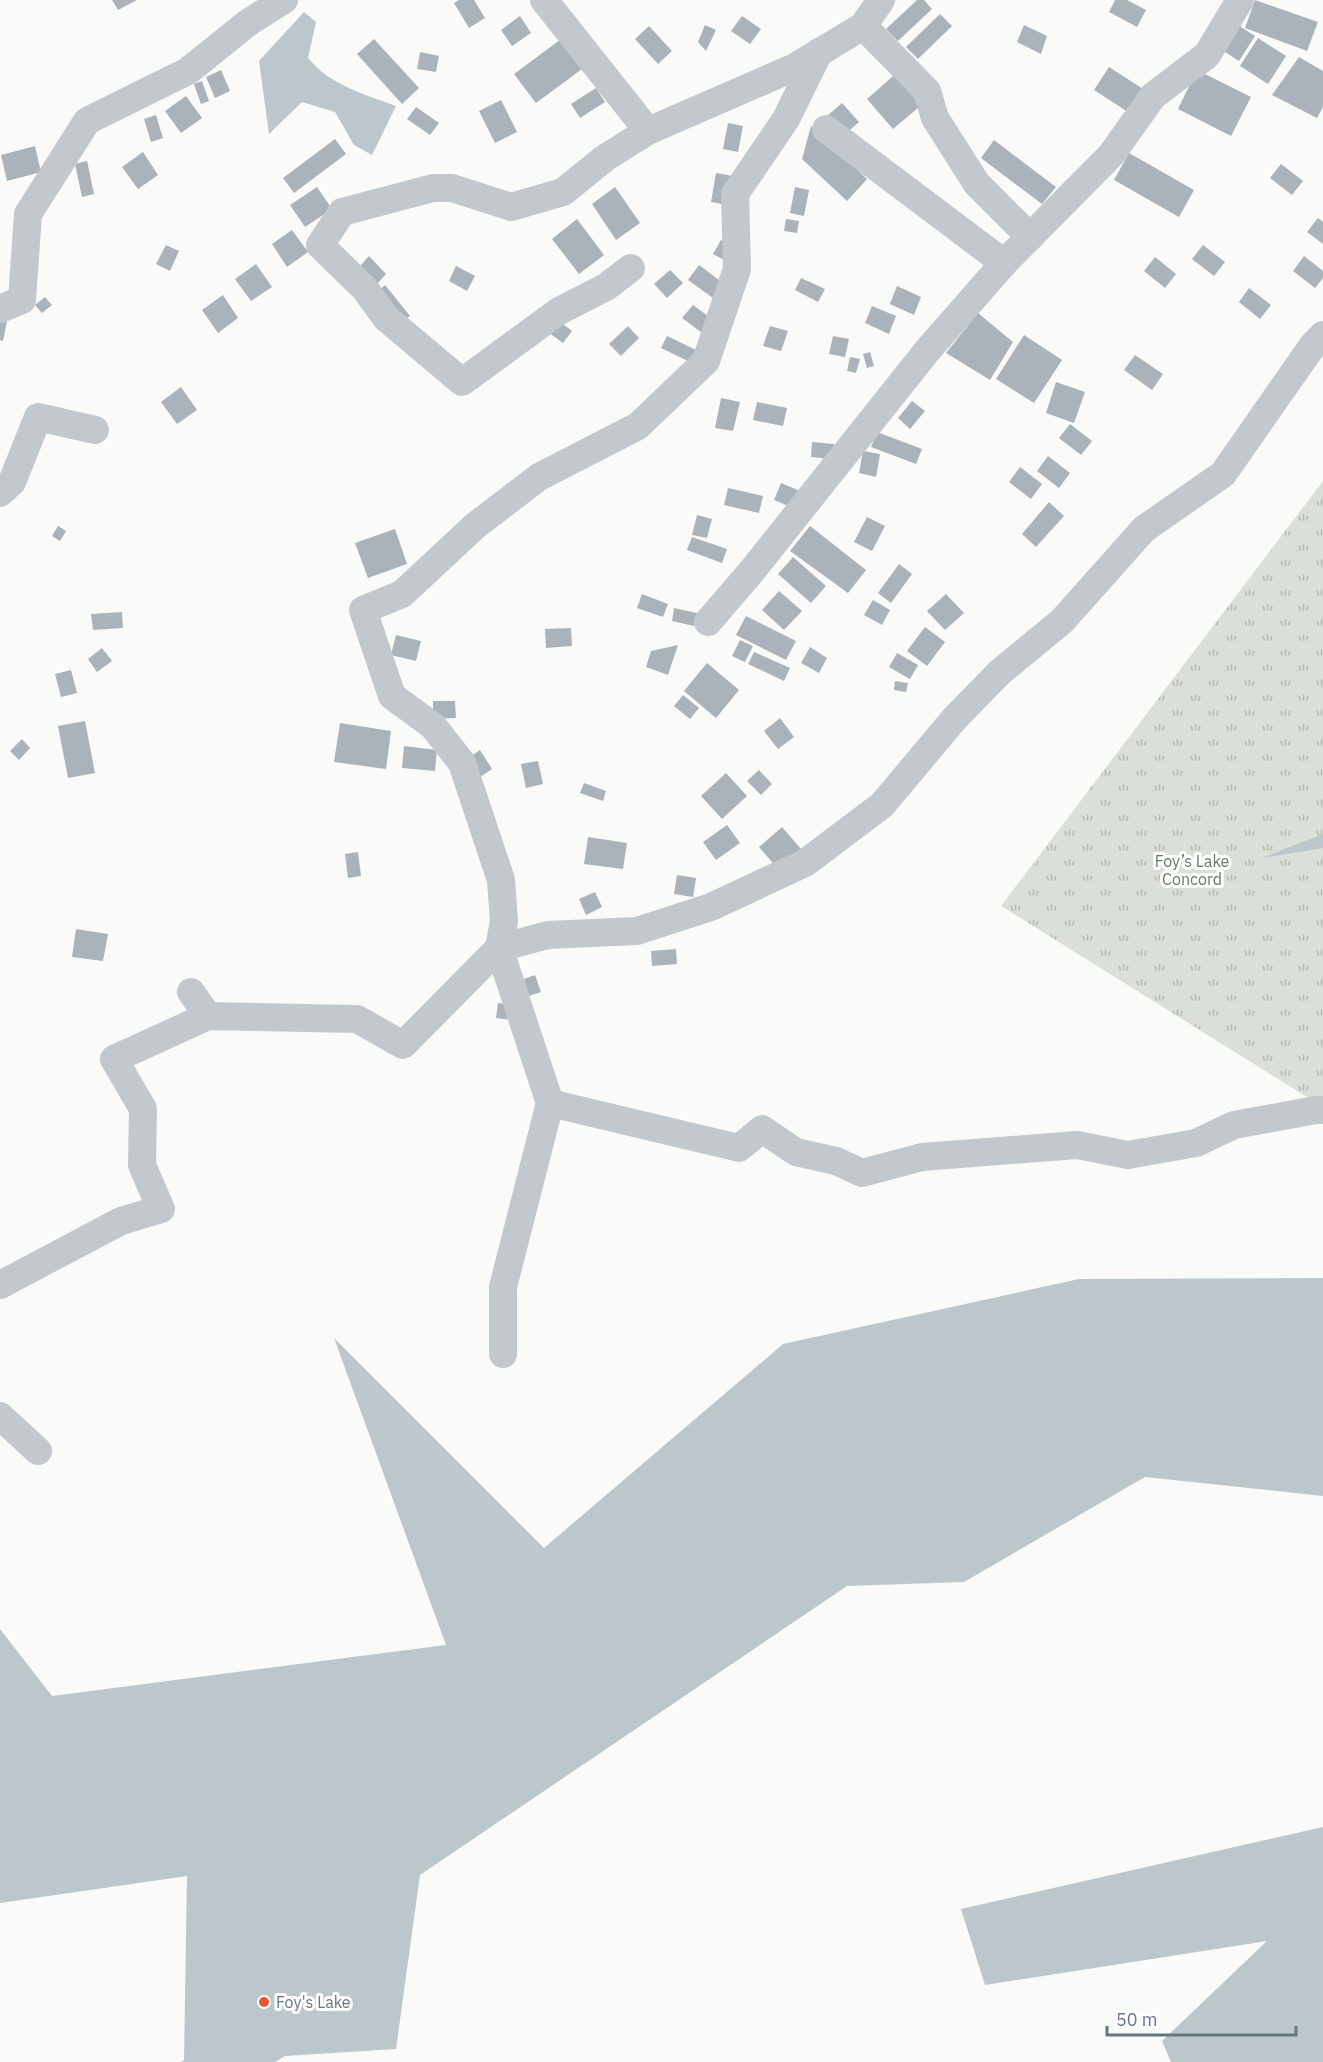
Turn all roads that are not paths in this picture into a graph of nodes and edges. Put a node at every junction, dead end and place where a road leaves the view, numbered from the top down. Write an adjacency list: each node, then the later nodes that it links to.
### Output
1 (284, 0): 12 (street)
2 (544, 0): 8 (street)
3 (881, 0): 5 (street)
4 (1240, 0): 9 (street)
5 (863, 26): 6 (street); 9 (street)
6 (819, 52): 8 (street); 17 (street)
7 (826, 129): 10 (street)
8 (648, 131): 11 (street)
9 (1030, 237): 10 (street)
10 (1004, 263): 16 (street)
11 (631, 268)
12 (0, 309)
13 (1323, 335): 17 (street)
14 (95, 430): 15 (street)
15 (0, 493)
16 (708, 622)
17 (499, 948): 19 (street); 20 (street)
18 (191, 992): 19 (street)
19 (208, 1016): 22 (street)
20 (550, 1103): 21 (street); 23 (street)
21 (1323, 1110)
22 (0, 1285)
23 (503, 1354)
24 (0, 1416): 25 (street)
25 (38, 1451)

